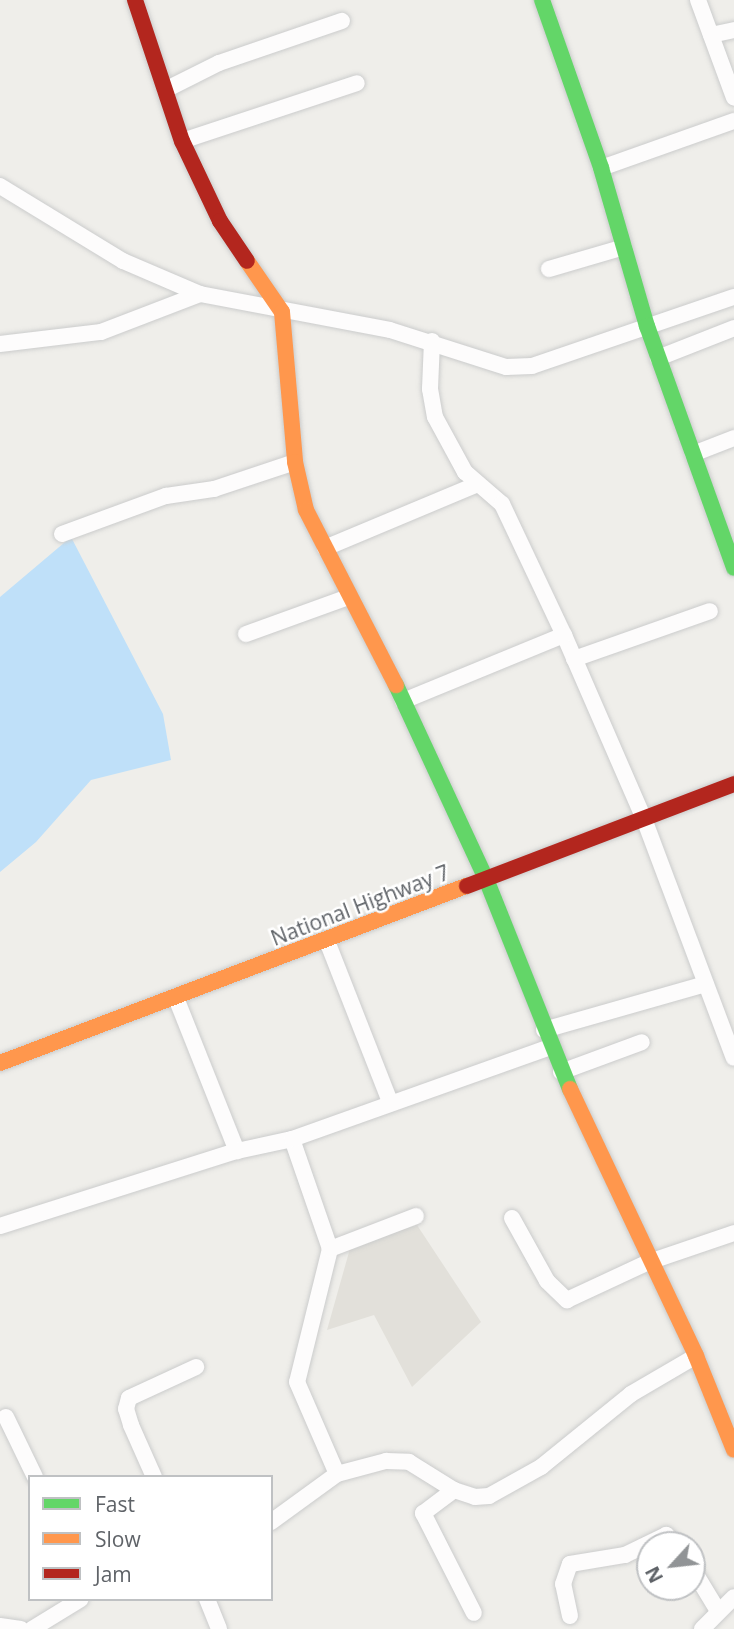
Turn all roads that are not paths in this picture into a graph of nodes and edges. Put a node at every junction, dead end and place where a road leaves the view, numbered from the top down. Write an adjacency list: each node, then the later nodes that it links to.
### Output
1 (135, 0): 8 (street)
2 (542, 0): 12 (street)
3 (698, 0): 6 (street)
4 (342, 21): 8 (street)
5 (734, 30): 6 (street)
6 (711, 35): 9 (street)
7 (357, 83): 11 (street)
8 (165, 90): 11 (street)
9 (734, 98)
10 (734, 121): 12 (street)
11 (182, 141): 18 (street)
12 (601, 168): 14 (street)
13 (0, 186): 16 (street)
14 (624, 247): 15 (street); 19 (street)
15 (549, 270)
16 (200, 295): 18 (street); 22 (street)
17 (734, 297): 19 (street)
18 (282, 312): 21 (street); 26 (street)
19 (647, 326): 21 (street); 23 (street)
20 (734, 328): 23 (street)
21 (432, 341): 27 (street)
22 (0, 344)
23 (658, 358): 25 (street)
24 (734, 438): 25 (street)
25 (693, 454): 30 (street)
26 (295, 462): 28 (street); 29 (street)
27 (478, 484): 29 (street); 34 (street)
28 (62, 534)
29 (325, 548): 31 (street)
30 (734, 568)
31 (348, 597): 33 (street); 36 (street)
32 (710, 611): 35 (street)
33 (246, 634)
34 (564, 635): 35 (street); 36 (street)
35 (574, 659): 38 (street)
36 (403, 701): 39 (street)
37 (734, 784): 38 (street, National Highway 7)
38 (644, 819): 39 (street, National Highway 7); 41 (street)
39 (486, 879): 40 (street, National Highway 7); 43 (street)
40 (327, 941): 42 (street, National Highway 7); 49 (street)
41 (706, 984): 43 (street); 46 (street)
42 (176, 998): 47 (street, National Highway 7); 51 (street)
43 (544, 1030): 45 (street)
44 (642, 1042): 48 (street)
45 (550, 1047): 48 (street); 49 (street)
46 (734, 1058)
47 (0, 1063)
48 (561, 1072): 57 (street)
49 (390, 1102): 50 (street)
50 (292, 1139): 51 (street); 56 (street)
51 (237, 1151): 54 (street)
52 (416, 1216): 56 (street)
53 (512, 1218): 57 (street)
54 (0, 1226)
55 (734, 1233): 57 (street)
56 (330, 1249): 62 (street)
57 (649, 1262): 58 (street)
58 (696, 1356): 61 (street); 65 (street)
59 (196, 1367): 64 (street)
60 (6, 1416): 63 (street)
61 (734, 1450)
62 (337, 1474): 65 (street); 66 (street)
63 (34, 1475)
64 (153, 1475)
65 (454, 1490): 73 (street)
66 (273, 1520)
67 (636, 1550): 74 (street)
68 (706, 1591): 72 (street)
69 (734, 1597): 72 (street)
70 (77, 1601): 77 (street)
71 (208, 1601): 78 (street)
72 (718, 1611): 79 (street)
73 (474, 1613)
74 (570, 1616)
75 (0, 1626): 76 (street)
76 (22, 1629)
77 (32, 1629)
78 (219, 1629)
79 (702, 1629)

